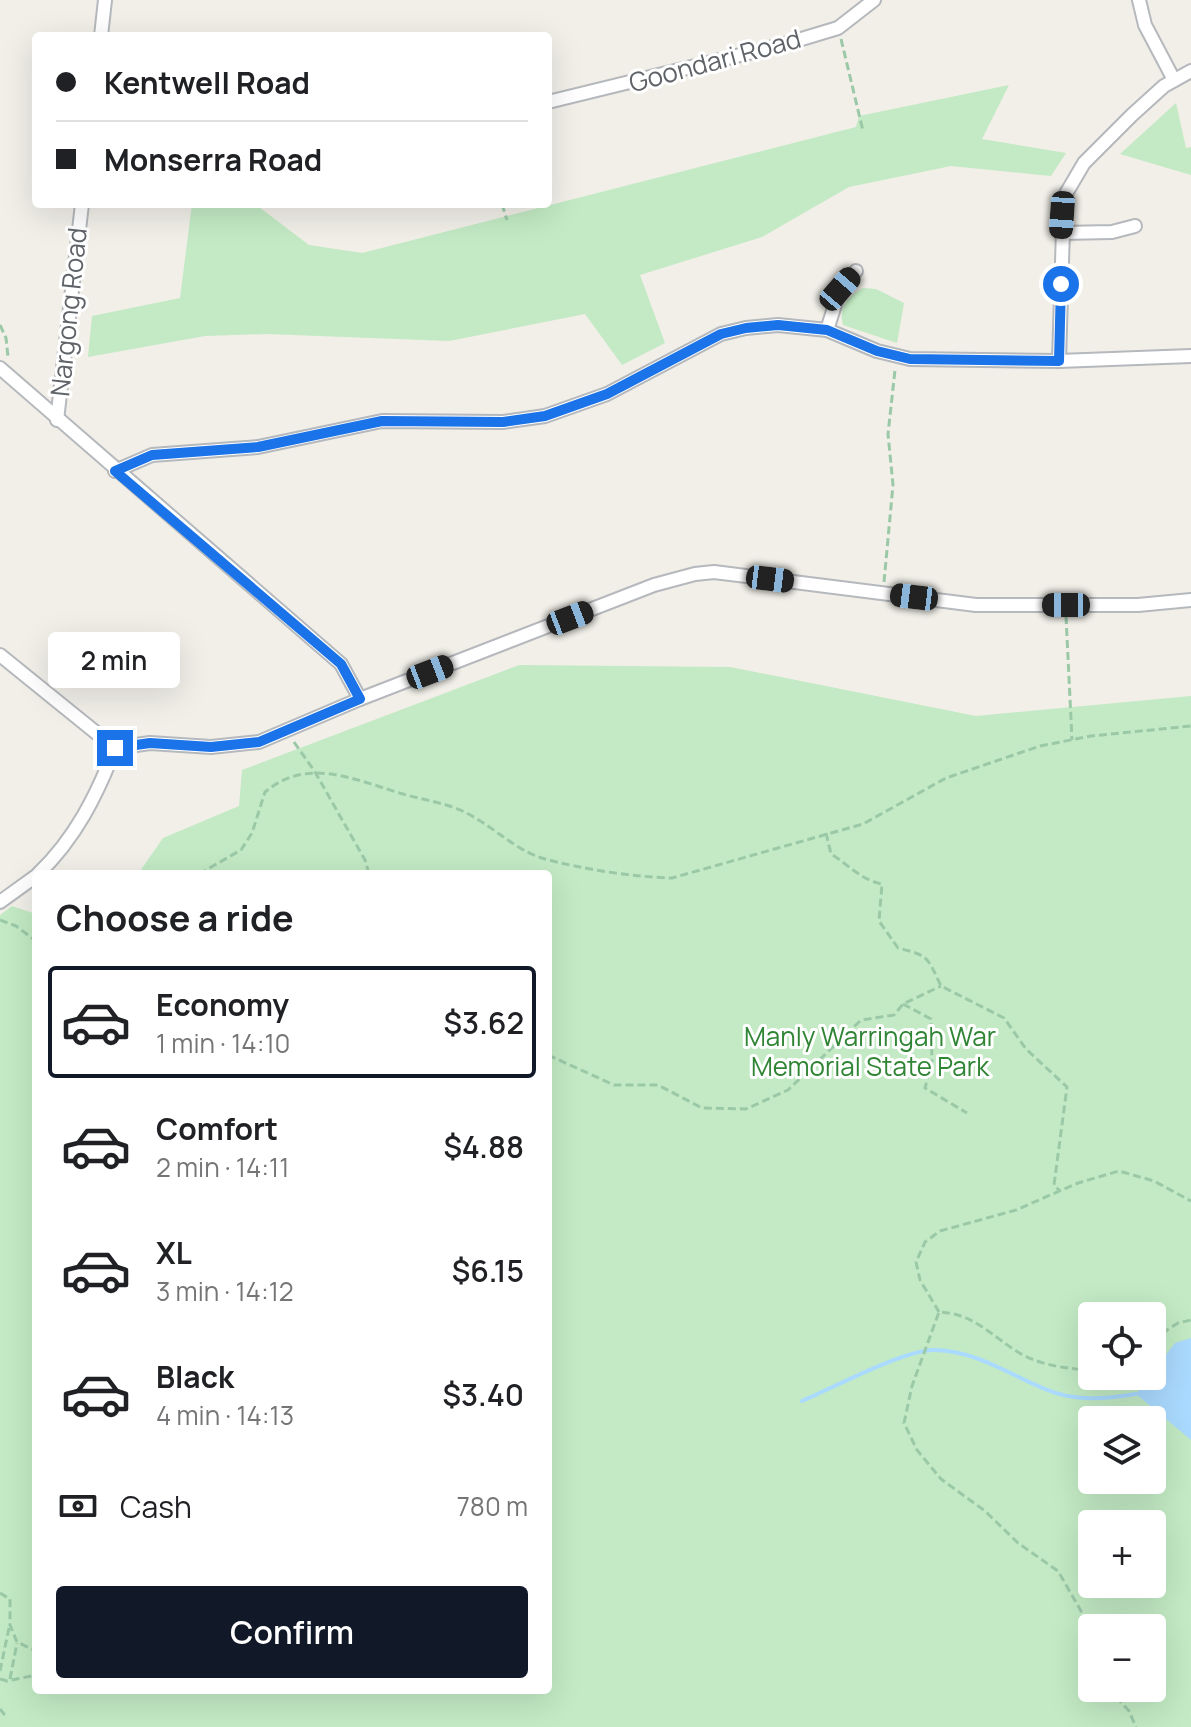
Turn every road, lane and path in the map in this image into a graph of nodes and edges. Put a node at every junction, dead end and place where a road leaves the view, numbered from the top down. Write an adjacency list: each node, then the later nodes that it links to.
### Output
1 (105, 0): 5 (street)
2 (874, 0): 4 (street, Goondari Road)
3 (1139, 0): 7 (street)
4 (838, 28): 8 (street, Goondari Road); 9 (path)
5 (104, 32)
6 (1191, 71): 7 (street)
7 (1174, 80): 14 (street)
8 (552, 101)
9 (863, 131)
10 (82, 208): 22 (street, Nargong Road)
11 (503, 208): 12 (path)
12 (507, 220)
13 (1135, 226): 14 (street)
14 (1061, 233): 20 (street)
15 (856, 271): 17 (street)
16 (0, 325): 21 (path)
17 (827, 330): 18 (street); 23 (street)
18 (896, 356): 20 (street); 24 (path)
19 (1191, 356): 20 (street)
20 (1059, 361)
21 (4, 365): 22 (street)
22 (57, 420): 23 (street)
23 (115, 471): 28 (street)
24 (883, 593): 26 (street); 28 (street)
25 (1191, 600): 26 (street)
26 (1066, 605): 31 (path)
27 (0, 655): 32 (street)
28 (360, 699): 30 (street)
29 (1191, 726): 31 (path)
30 (285, 731): 32 (street); 33 (path)
31 (1072, 740): 34 (path)
32 (115, 748): 35 (street)
33 (315, 772): 34 (path); 36 (path); 37 (path)
34 (826, 833): 42 (path)
35 (42, 870)
36 (206, 870)
37 (368, 870)
38 (32, 879): 39 (street)
39 (0, 902)
40 (0, 920): 41 (path)
41 (32, 938)
42 (941, 986): 43 (path); 46 (path)
43 (903, 1004): 44 (path); 45 (path)
44 (552, 1057)
45 (967, 1113)
46 (1060, 1191): 47 (path); 48 (path)
47 (1191, 1201)
48 (939, 1312): 51 (path); 53 (path)
49 (1191, 1320): 50 (path)
50 (1166, 1331)
51 (1078, 1369)
52 (0, 1593): 54 (path)
53 (1082, 1614)
54 (10, 1625): 55 (path); 57 (path)
55 (17, 1642): 56 (path); 60 (path)
56 (32, 1649)
57 (0, 1671)
58 (32, 1676): 60 (path)
59 (0, 1679): 60 (path)
60 (10, 1679)
61 (1121, 1702): 64 (path)
62 (0, 1709): 63 (path)
63 (0, 1716)
64 (1136, 1727)

